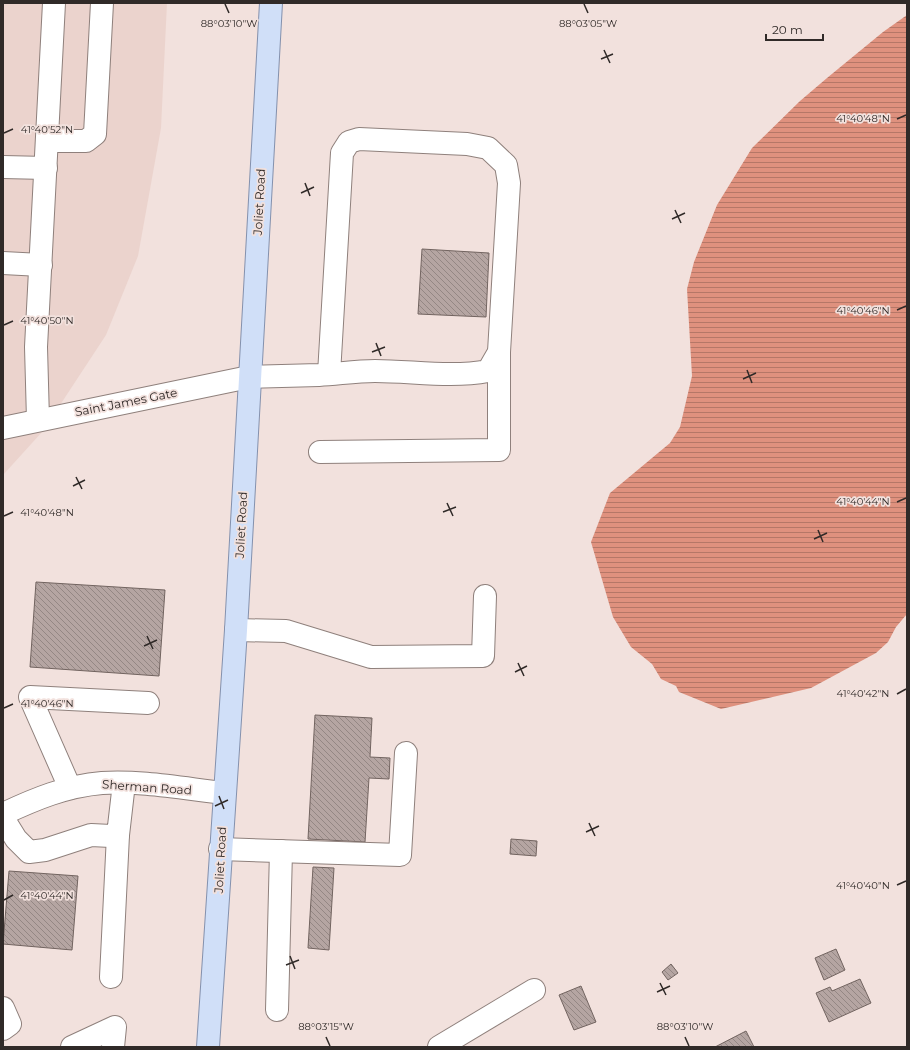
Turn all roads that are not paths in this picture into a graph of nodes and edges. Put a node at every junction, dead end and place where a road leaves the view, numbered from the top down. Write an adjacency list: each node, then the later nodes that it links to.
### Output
1 (54, 3): 4 (street)
2 (102, 3): 4 (street)
3 (271, 3): 11 (main road, Joliet Road)
4 (47, 141): 6 (street)
5 (3, 167): 6 (street)
6 (46, 168): 8 (street)
7 (3, 263): 8 (street)
8 (41, 265): 12 (street)
9 (499, 352): 10 (street, Saint James Gate); 10 (street); 14 (street)
10 (329, 374): 11 (street, Saint James Gate)
11 (249, 377): 12 (street, Saint James Gate); 16 (main road, Joliet Road)
12 (38, 420): 13 (street, Saint James Gate)
13 (3, 428)
14 (320, 452)
15 (485, 596): 16 (street)
16 (236, 630): 21 (main road, Joliet Road)
17 (148, 703): 20 (street)
18 (406, 753): 26 (street)
19 (124, 783): 20 (street, Sherman Road); 21 (street, Sherman Road); 24 (street)
20 (70, 788): 22 (street, Sherman Road)
21 (224, 793): 25 (main road, Joliet Road)
22 (3, 814)
23 (3, 818): 24 (street)
24 (118, 835): 27 (street)
25 (220, 849): 26 (street); 34 (main road, Joliet Road)
26 (281, 851): 30 (street)
27 (111, 977)
28 (534, 990): 35 (street)
29 (3, 1008): 31 (street)
30 (277, 1010)
31 (3, 1029)
32 (72, 1047): 33 (street)
33 (113, 1047)
34 (208, 1047)
35 (439, 1047)

